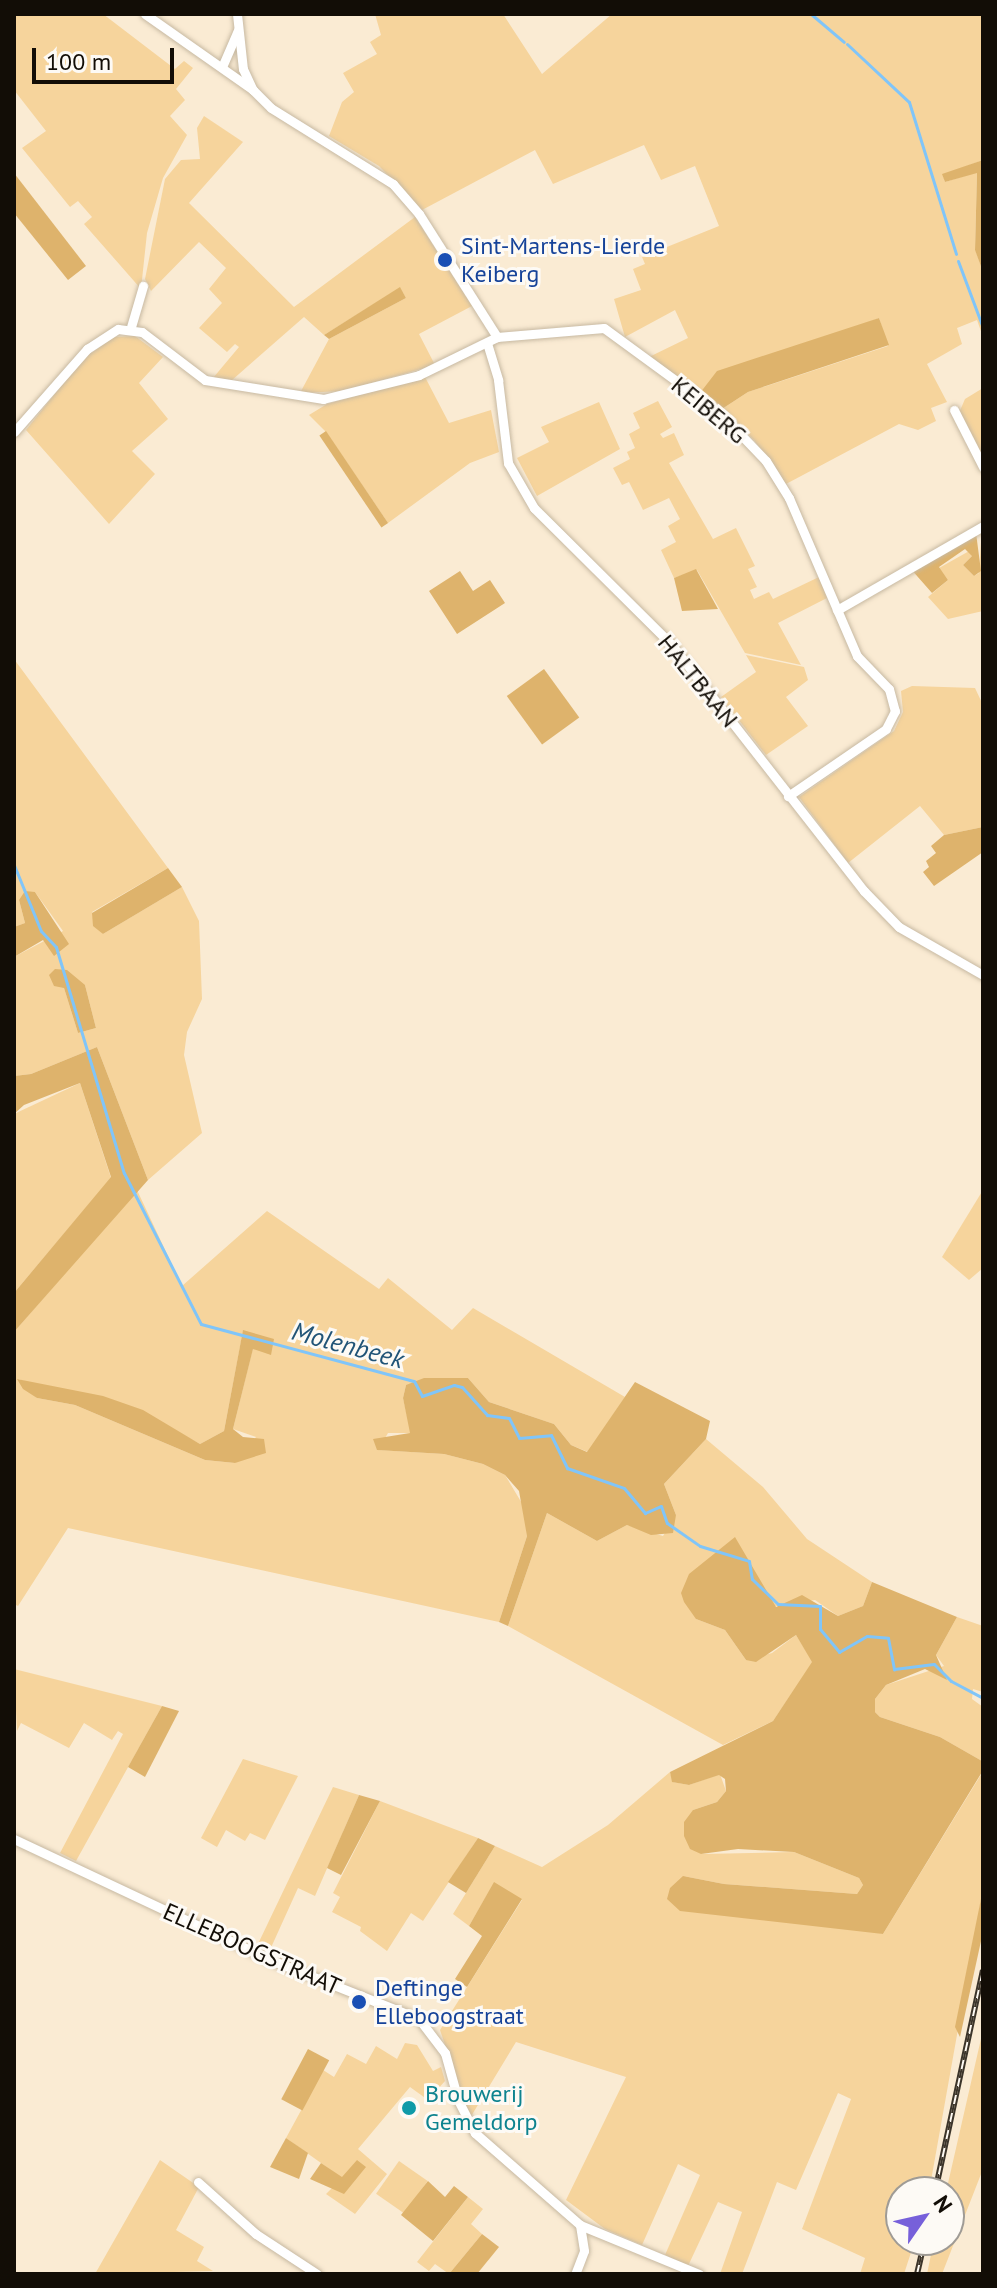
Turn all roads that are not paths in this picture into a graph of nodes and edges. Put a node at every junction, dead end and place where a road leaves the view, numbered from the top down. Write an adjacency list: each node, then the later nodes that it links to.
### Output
1 (145, 14): 4 (street, HALTBAAN)
2 (237, 14): 3 (street)
3 (238, 30): 4 (street); 5 (street)
4 (222, 67): 5 (street, HALTBAAN)
5 (253, 90): 8 (street, HALTBAAN)
6 (143, 286): 7 (street)
7 (131, 327): 8 (street); 10 (street)
8 (492, 340): 13 (street, KEIBERG); 14 (street, HALTBAAN)
9 (954, 410): 11 (street)
10 (14, 432)
11 (983, 467)
12 (980, 528): 13 (street)
13 (837, 610): 14 (street, KEIBERG)
14 (788, 796): 15 (street, HALTBAAN)
15 (983, 975)
16 (14, 1839): 18 (street, ELLEBOOGSTRAAT)
17 (198, 2182): 19 (street)
18 (580, 2225): 20 (street); 21 (street, ELLEBOOGSTRAAT)
19 (317, 2274)
20 (575, 2274)
21 (699, 2274)

